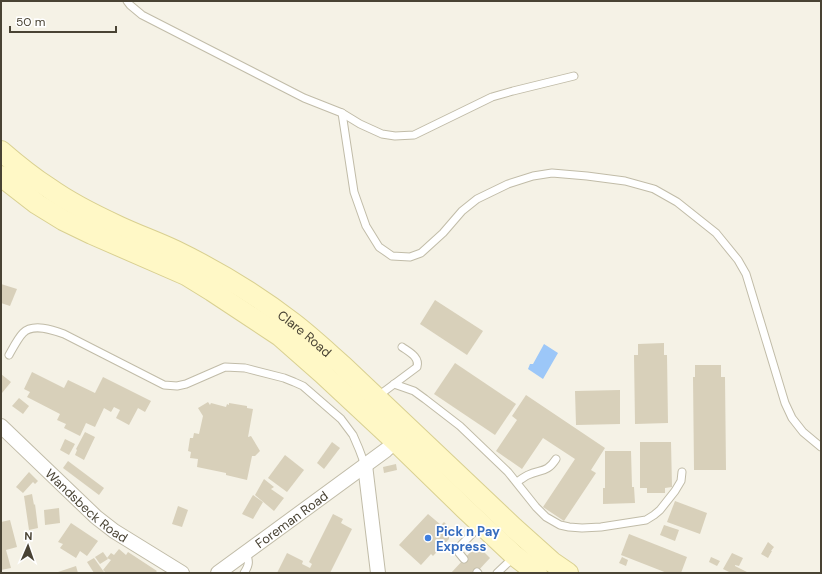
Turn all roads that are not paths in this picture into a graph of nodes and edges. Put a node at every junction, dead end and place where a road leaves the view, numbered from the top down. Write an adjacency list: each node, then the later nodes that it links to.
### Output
1 (127, 1): 3 (lane)
2 (574, 76): 3 (lane)
3 (342, 113): 12 (lane)
4 (1, 151): 9 (street, Clare Road)
5 (1, 176): 11 (street, Clare Road)
6 (402, 347): 8 (lane)
7 (9, 355): 14 (lane)
8 (394, 384): 9 (lane); 16 (lane)
9 (376, 397): 11 (street, Clare Road)
10 (1, 426): 21 (street, Wandsbeck Road)
11 (402, 435): 14 (street, Foreman Road); 17 (street, Clare Road); 27 (street, Clare Road)
12 (821, 446)
13 (556, 459): 16 (lane)
14 (364, 465): 18 (street, Foreman Road); 24 (street)
15 (682, 472): 16 (lane)
16 (516, 482)
17 (482, 524): 19 (street, Clare Road); 20 (lane)
18 (246, 552): 22 (street, Foreman Road); 23 (lane)
19 (515, 556): 25 (lane); 26 (street, Clare Road)
20 (464, 559)
21 (182, 573)
22 (218, 573)
23 (244, 573)
24 (378, 573)
25 (497, 573)
26 (537, 573)
27 (568, 573)

